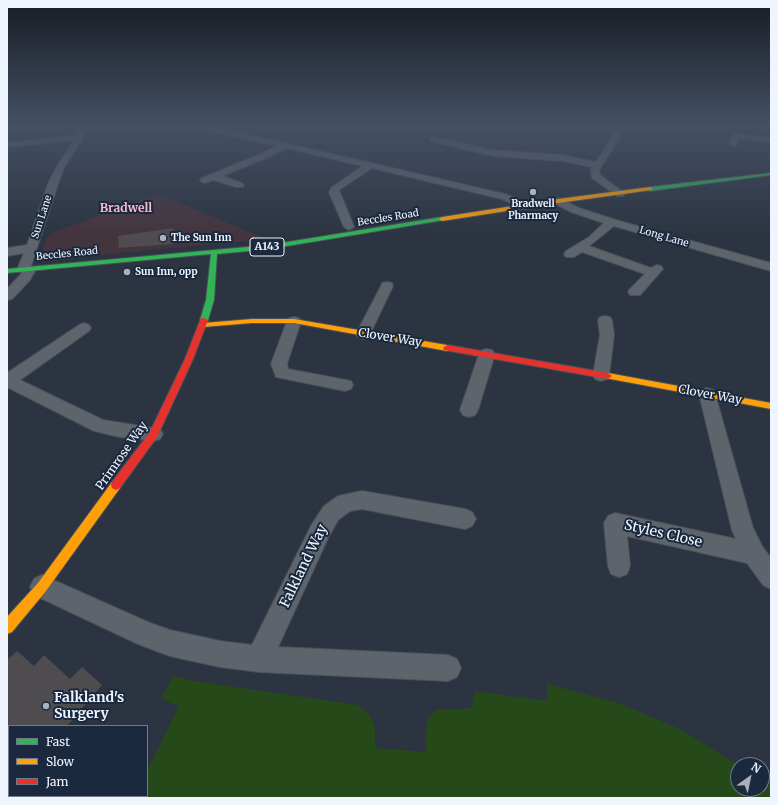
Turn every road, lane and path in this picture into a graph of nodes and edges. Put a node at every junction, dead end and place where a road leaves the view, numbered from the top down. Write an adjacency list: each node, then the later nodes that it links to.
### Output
1 (64, 163): 16 (street, Sun Lane)
2 (247, 163): 8 (street)
3 (355, 163): 6 (street)
4 (585, 163): 5 (street)
5 (598, 165): 11 (street)
6 (370, 166): 13 (street); 15 (street)
7 (771, 174): 11 (main road, Beccles Road / A143)
8 (214, 176): 9 (street); 10 (street)
9 (205, 180)
10 (239, 185)
11 (620, 194): 12 (main road, Beccles Road / A143)
12 (558, 201): 13 (main road, Beccles Road / A143); 14 (street, Long Lane)
13 (525, 206): 18 (main road, Beccles Road / A143)
14 (612, 222): 19 (street, Long Lane); 23 (street)
15 (349, 227)
16 (32, 248): 17 (street); 20 (street, Sun Lane)
17 (7, 252)
18 (214, 252): 20 (main road, Beccles Road / A143); 27 (main road, Primrose Way)
19 (771, 267)
20 (27, 269): 21 (main road, Beccles Road / A143); 24 (street, Sun Lane)
21 (7, 271)
22 (387, 286): 30 (street)
23 (635, 292)
24 (7, 296)
25 (605, 320): 33 (street)
26 (294, 321): 27 (main road, Clover Way); 30 (main road, Clover Way); 35 (street)
27 (203, 326): 39 (main road, Primrose Way)
28 (84, 328): 31 (street)
29 (50, 334): 31 (street)
30 (363, 334): 32 (main road, Clover Way)
31 (65, 341): 34 (street)
32 (487, 354): 33 (main road, Clover Way); 38 (street)
33 (601, 375): 36 (main road, Clover Way)
34 (7, 380): 39 (street)
35 (345, 384)
36 (707, 394): 37 (main road, Clover Way); 41 (street)
37 (771, 406)
38 (469, 410)
39 (154, 434): 44 (main road, Primrose Way)
40 (466, 519): 46 (street, Falkland Way)
41 (754, 554): 42 (street, Styles Close); 43 (street)
42 (619, 566)
43 (771, 576)
44 (42, 587): 45 (main road, Primrose Way); 46 (street)
45 (7, 628)
46 (259, 660): 47 (street)
47 (448, 668)

